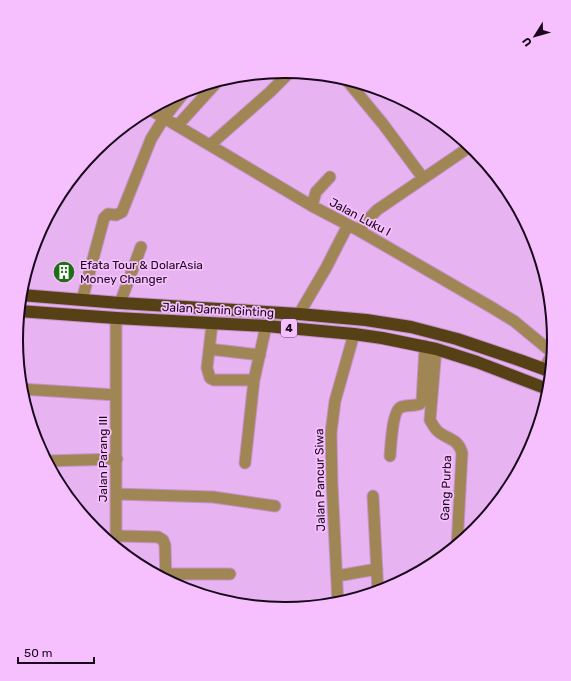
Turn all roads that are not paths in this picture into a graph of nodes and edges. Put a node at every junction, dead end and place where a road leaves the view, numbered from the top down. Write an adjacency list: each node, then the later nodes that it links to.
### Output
1 (285, 78): 8 (street)
2 (352, 87): 11 (street)
3 (211, 89): 7 (street)
4 (177, 102): 6 (street)
5 (155, 113): 6 (street, Jalan Luku I)
6 (164, 118): 7 (street, Jalan Luku I); 16 (street)
7 (178, 125): 8 (street, Jalan Luku I)
8 (210, 145): 12 (street, Jalan Luku I)
9 (466, 150): 11 (street)
10 (330, 177): 12 (street)
11 (424, 178): 13 (street)
12 (312, 206): 13 (street, Jalan Luku I)
13 (353, 227): 19 (street); 25 (street, Jalan Luku I)
14 (141, 247): 17 (street)
15 (27, 296): 16 (highway, Jalan Jamin Ginting / 4)
16 (82, 300): 17 (highway, Jalan Jamin Ginting / 4)
17 (120, 303): 19 (highway, Jalan Jamin Ginting / 4)
18 (25, 311): 20 (highway, Jalan Jamin Ginting / 4)
19 (299, 314): 28 (highway, Jalan Jamin Ginting / 4)
20 (116, 318): 21 (highway, Jalan Jamin Ginting / 4); 32 (street, Jalan Parang III)
21 (212, 324): 22 (highway, Jalan Jamin Ginting / 4); 26 (street)
22 (266, 326): 23 (highway, Jalan Jamin Ginting / 4); 27 (street)
23 (354, 334): 24 (highway, Jalan Jamin Ginting / 4); 44 (street, Jalan Pancur Siwa)
24 (431, 348): 30 (highway, Jalan Jamin Ginting / 4); 33 (street); 40 (street, Gang Purba)
25 (548, 348)
26 (209, 349): 27 (street); 29 (street)
27 (260, 355): 29 (street)
28 (546, 369)
29 (254, 380): 36 (street)
30 (544, 388)
31 (28, 389): 32 (street)
32 (116, 395): 34 (street, Jalan Parang III)
33 (390, 456)
34 (117, 459): 35 (street); 37 (street, Jalan Parang III)
35 (52, 461)
36 (245, 463)
37 (116, 494): 39 (street); 42 (street, Jalan Parang III)
38 (373, 496): 41 (street)
39 (275, 506)
40 (457, 539)
41 (377, 569): 44 (street); 46 (street)
42 (166, 574)
43 (230, 574): 45 (street)
44 (337, 576): 47 (street, Jalan Pancur Siwa)
45 (171, 577)
46 (378, 586)
47 (338, 598)

